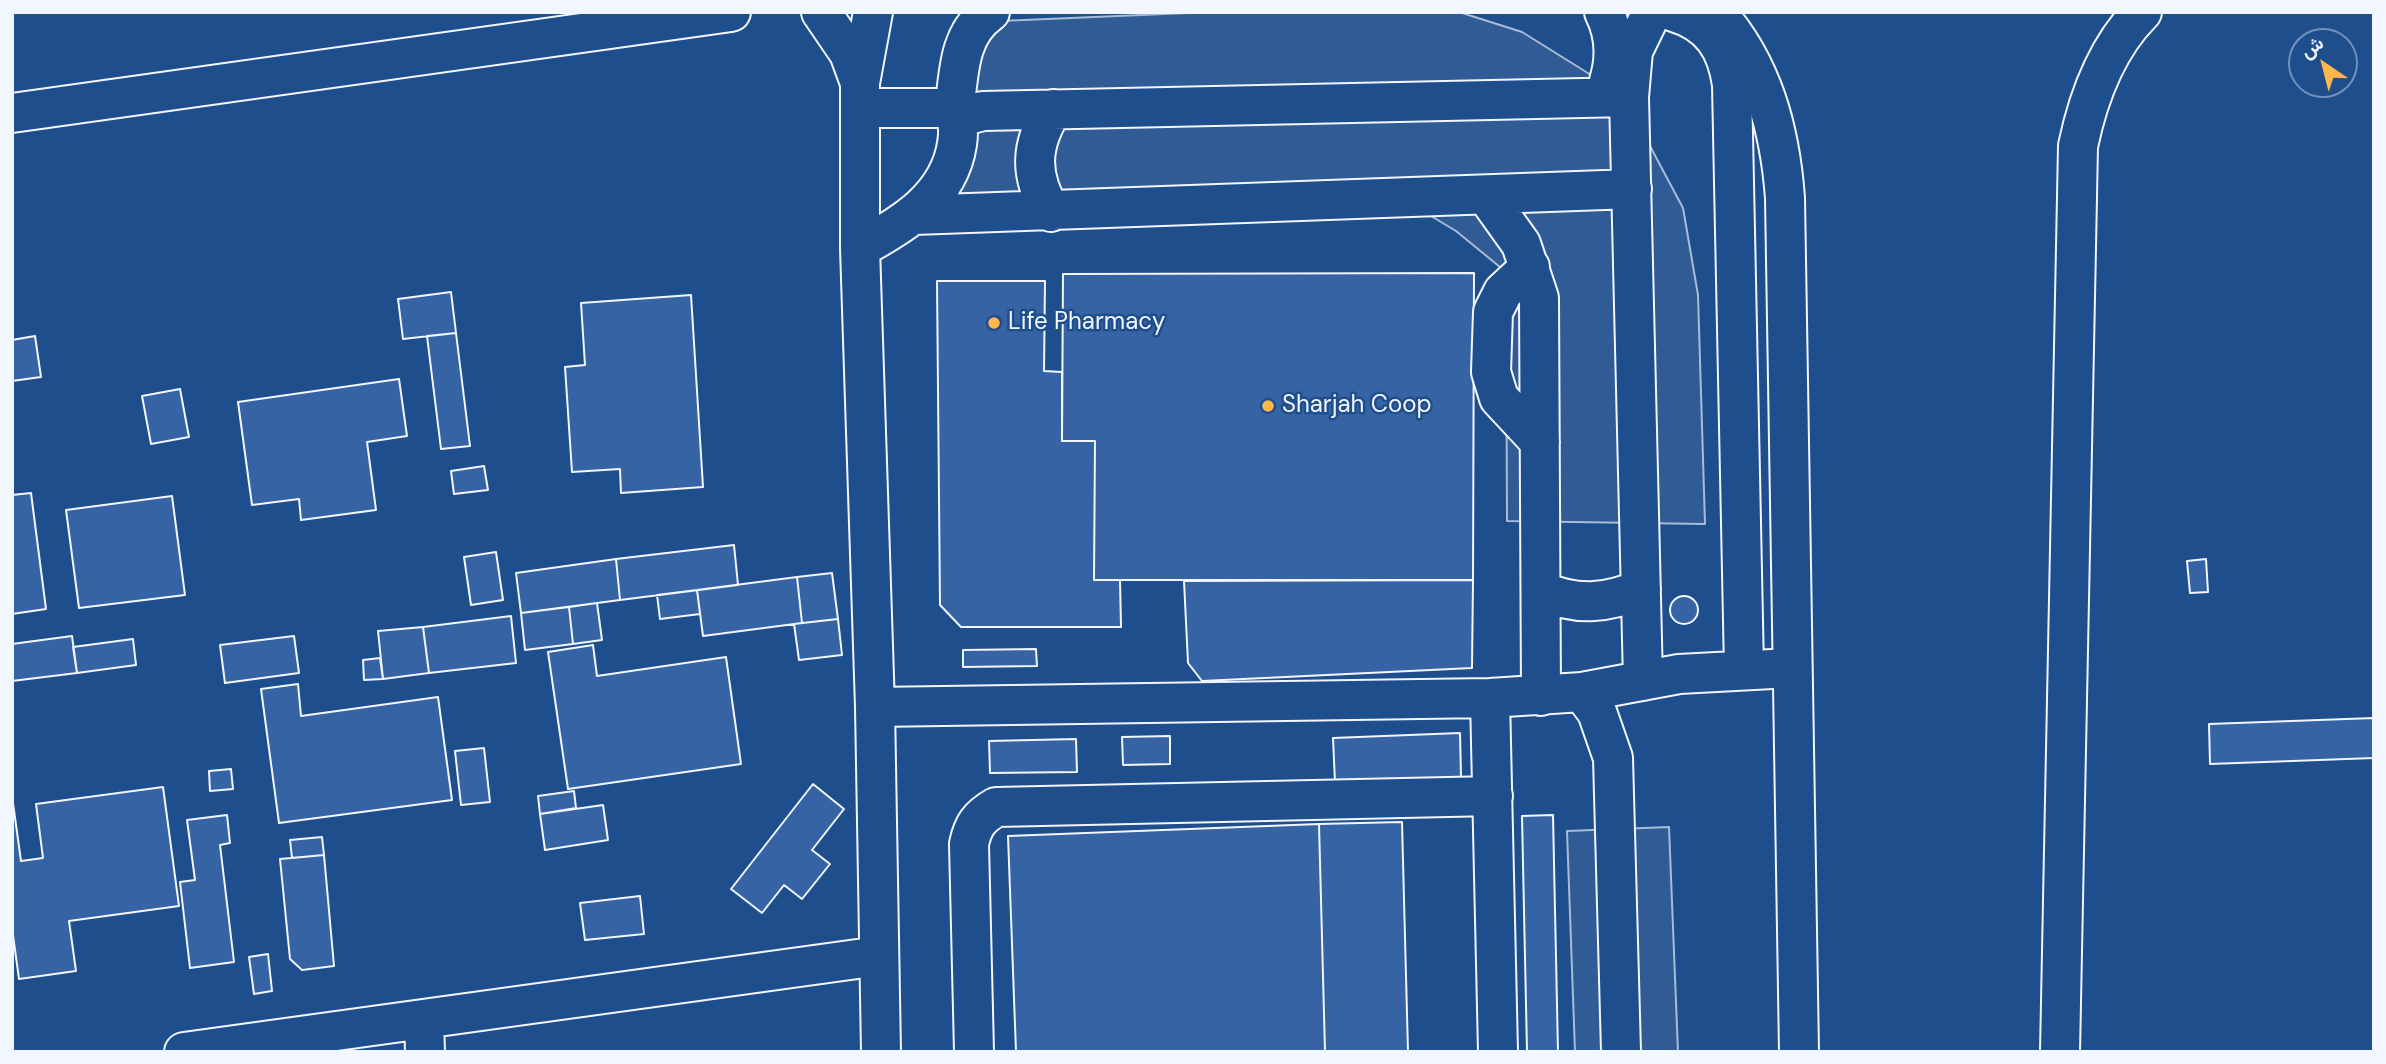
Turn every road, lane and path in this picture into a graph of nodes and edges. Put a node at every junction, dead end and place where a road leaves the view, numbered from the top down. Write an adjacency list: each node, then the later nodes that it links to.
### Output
1 (731, 12): 13 (main road)
2 (821, 12): 10 (main road)
3 (873, 12): 10 (main road)
4 (990, 12): 14 (main road)
5 (1604, 12): 11 (main road)
6 (1652, 12): 11 (main road)
7 (1674, 12): 23 (main road)
8 (1717, 12): 22 (main road)
9 (2142, 12): 38 (main road)
10 (860, 96): 14 (main road); 19 (main road)
11 (1616, 98): 12 (main road); 15 (main road)
12 (1053, 109): 14 (main road); 17 (main road)
13 (12, 113)
14 (955, 115): 18 (main road)
15 (1632, 189): 16 (main road); 20 (main road)
16 (1486, 195): 17 (main road); 21 (main road)
17 (1051, 212): 18 (main road)
18 (914, 215): 19 (main road)
19 (860, 248): 28 (main road)
20 (1641, 589): 21 (main road); 24 (main road)
21 (1541, 591): 26 (main road)
22 (1791, 668): 23 (main road); 37 (main road)
23 (1744, 669): 24 (main road)
24 (1643, 681): 25 (main road)
25 (1582, 692): 26 (main road); 36 (main road)
26 (1541, 695): 27 (main road)
27 (1490, 698): 28 (main road); 29 (main road)
28 (875, 707): 30 (main road)
29 (1493, 796): 34 (main road); 35 (main road)
30 (879, 956): 31 (main road); 33 (main road)
31 (425, 1036): 32 (main road)
32 (184, 1052)
33 (881, 1052)
34 (974, 1052)
35 (1498, 1052)
36 (1620, 1052)
37 (1798, 1052)
38 (2060, 1052)

